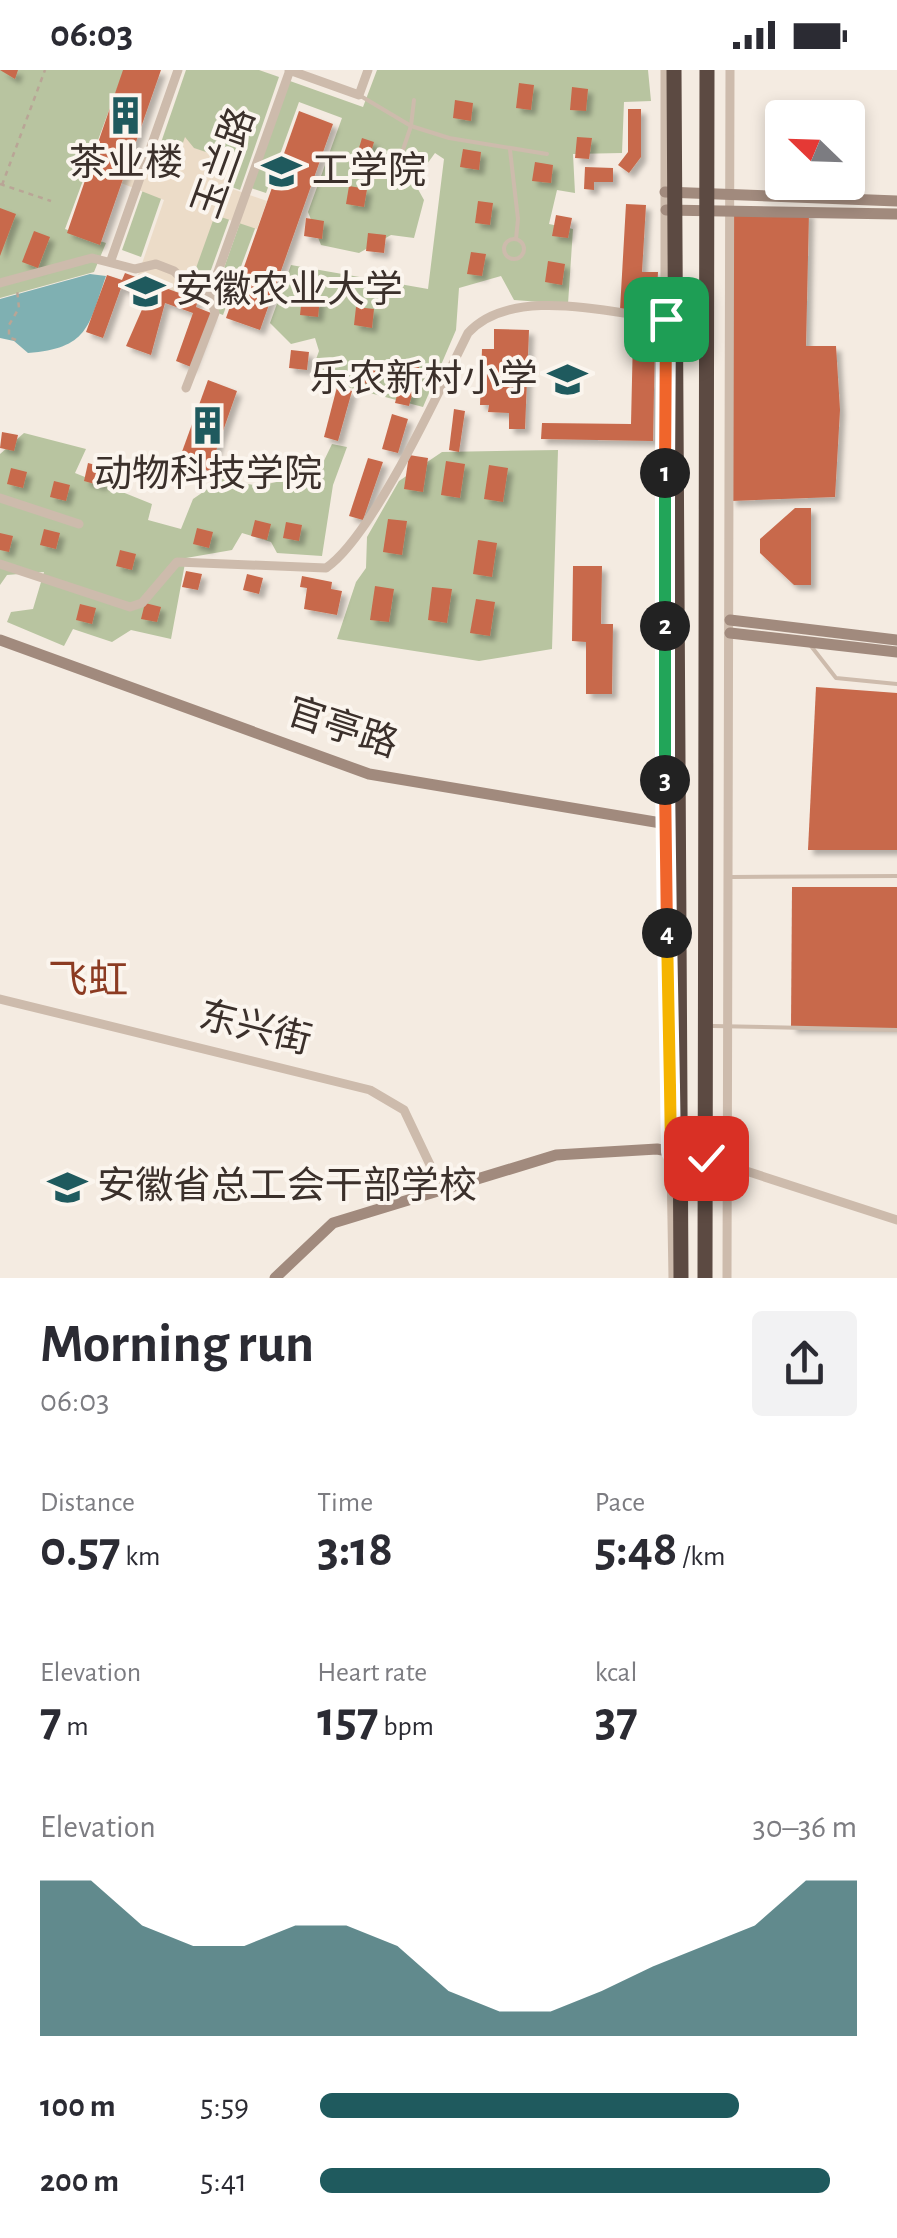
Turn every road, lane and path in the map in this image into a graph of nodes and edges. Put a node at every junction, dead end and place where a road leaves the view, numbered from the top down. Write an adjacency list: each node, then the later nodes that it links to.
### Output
1 (45, 70): 14 (path)
2 (178, 70): 24 (street)
3 (290, 70): 9 (street); 27 (street, 玉兰路)
4 (368, 70): 9 (street)
5 (666, 70): 18 (street)
6 (674, 70): 18 (highway)
7 (707, 70): 20 (highway)
8 (730, 70): 16 (street)
9 (359, 95): 11 (lane)
10 (414, 100): 11 (lane)
11 (411, 126): 12 (lane); 15 (lane)
12 (510, 148): 13 (lane); 23 (lane)
13 (547, 154)
14 (1, 184): 17 (path)
15 (391, 186)
16 (730, 195): 19 (street); 20 (street); 21 (street)
17 (50, 201)
18 (670, 201): 20 (street); 28 (street); 40 (highway)
19 (897, 201)
20 (708, 202): 21 (street); 44 (highway)
21 (730, 210): 22 (street); 34 (street)
22 (897, 214)
23 (516, 239)
24 (111, 260): 26 (street); 27 (street)
25 (21, 280): 29 (path)
26 (0, 283)
27 (210, 294): 30 (street, 玉兰路)
28 (666, 319): 33 (street); 40 (street)
29 (16, 340)
30 (186, 388)
31 (0, 498): 32 (street)
32 (79, 524)
33 (0, 564)
34 (730, 627): 36 (street); 37 (street); 42 (street)
35 (0, 640): 40 (street, 官亭路)
36 (897, 640)
37 (808, 642): 38 (street); 39 (lane)
38 (897, 652)
39 (897, 684)
40 (672, 826): 47 (highway)
41 (897, 876): 42 (lane)
42 (729, 877): 45 (street)
43 (0, 1000): 50 (street, 东兴街)
44 (708, 1026): 45 (lane); 48 (highway)
45 (729, 1026): 46 (lane); 49 (street)
46 (897, 1030)
47 (675, 1153): 48 (street); 50 (street); 53 (street); 54 (highway)
48 (706, 1158): 49 (street); 55 (highway)
49 (728, 1166): 51 (street); 56 (street)
50 (442, 1190): 52 (street)
51 (897, 1220)
52 (275, 1278)
53 (673, 1278)
54 (682, 1278)
55 (706, 1278)
56 (727, 1278)

